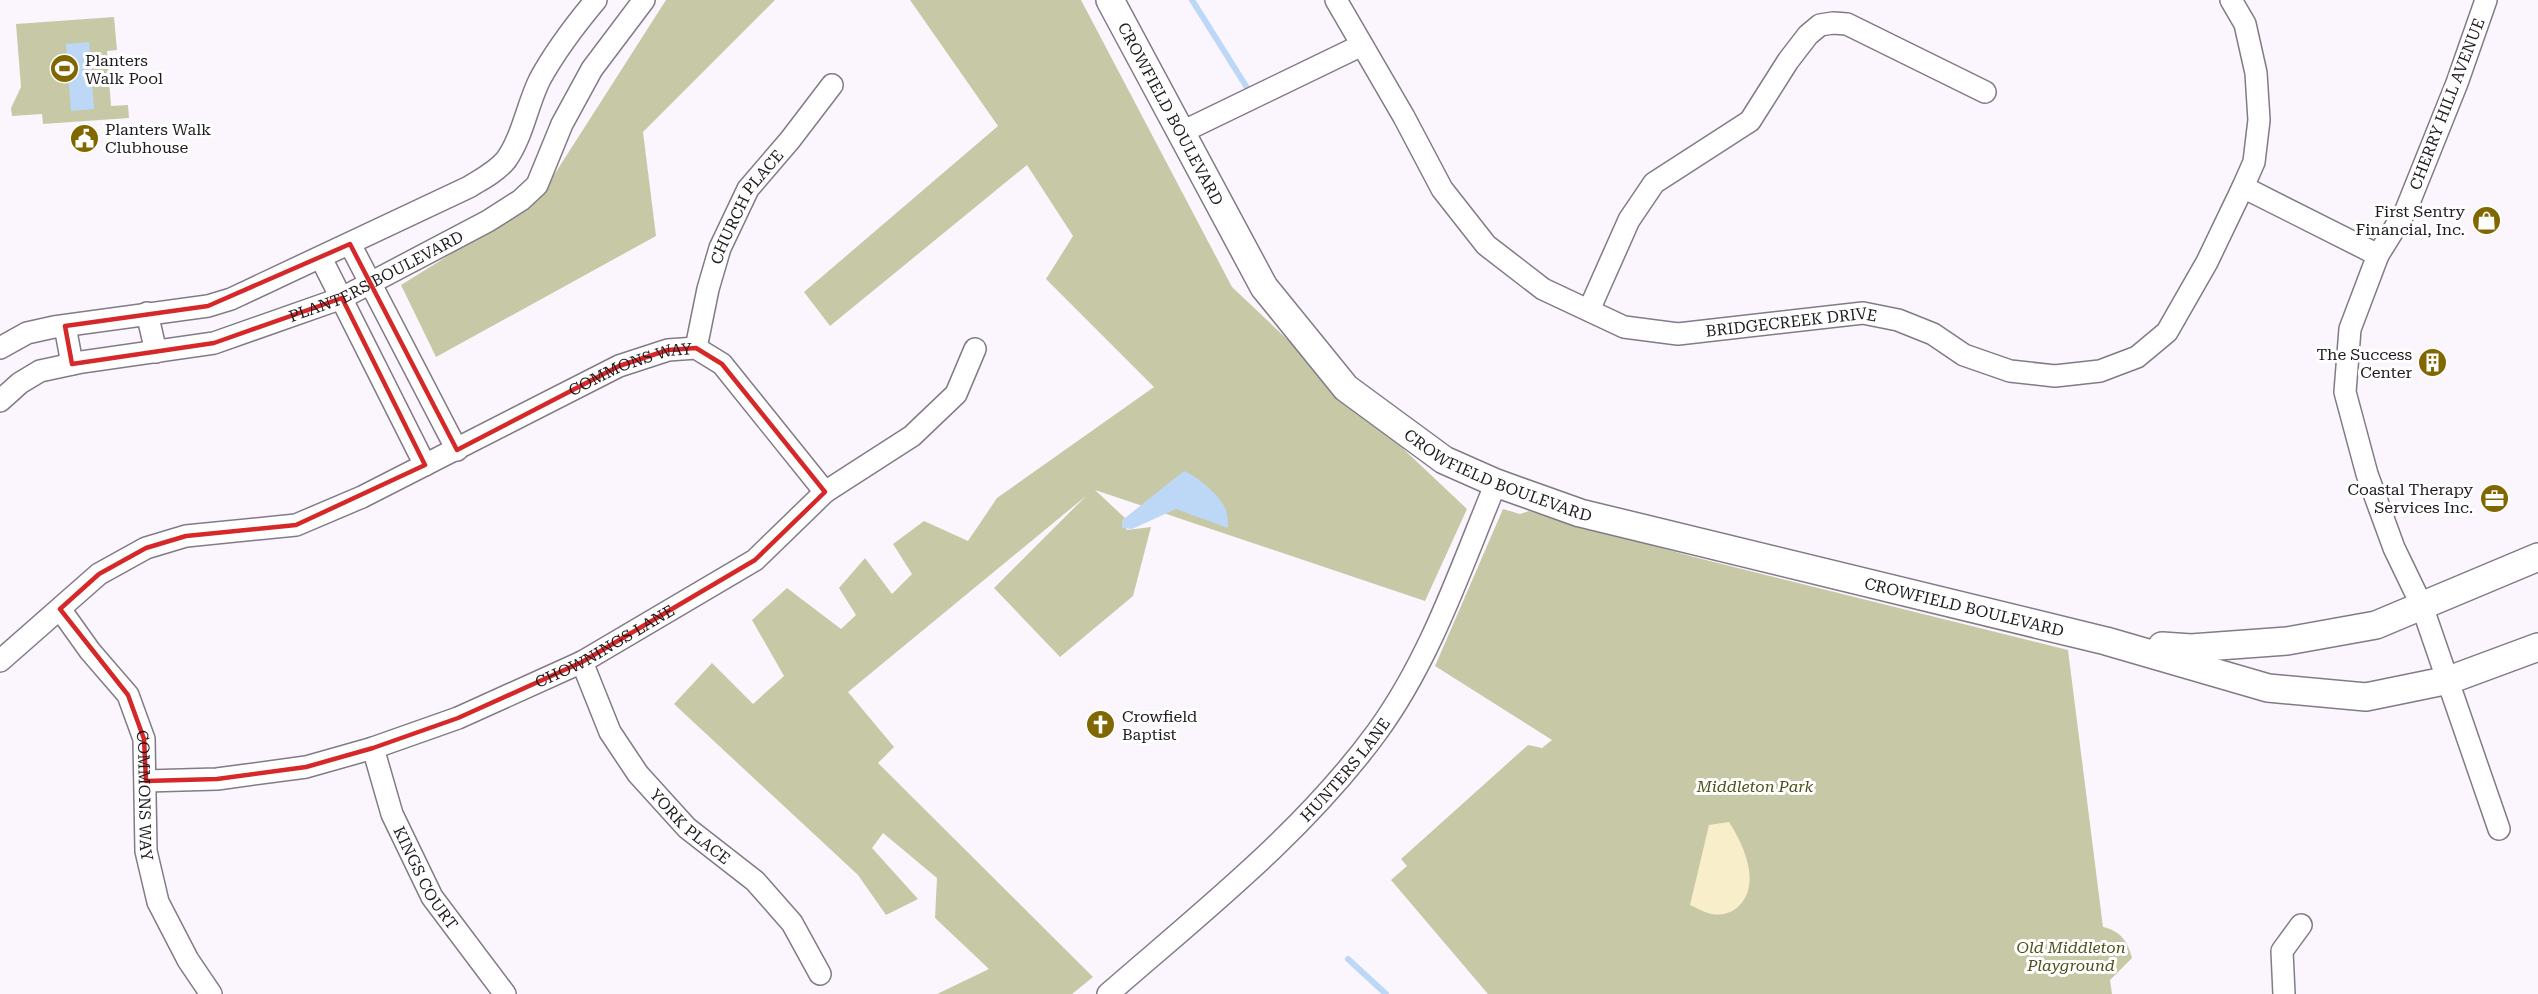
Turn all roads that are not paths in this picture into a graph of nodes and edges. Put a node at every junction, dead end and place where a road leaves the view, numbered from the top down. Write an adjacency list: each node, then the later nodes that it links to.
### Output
1 (596, 0): 12 (street)
2 (644, 0): 15 (street, PLANTERS BOULEVARD)
3 (1110, 0): 10 (main road, CROWFIELD BOULEVARD)
4 (1336, 0): 7 (street, BRIDGECREEK DRIVE)
5 (2231, 0): 11 (street, BRIDGECREEK DRIVE)
6 (2486, 0): 13 (street, CHERRY HILL AVENUE)
7 (1362, 45): 10 (street); 17 (street, BRIDGECREEK DRIVE)
8 (832, 85): 21 (street, CHURCH PLACE)
9 (1985, 92): 17 (street)
10 (1180, 134): 28 (main road, CROWFIELD BOULEVARD)
11 (2243, 187): 13 (street); 17 (street, BRIDGECREEK DRIVE)
12 (350, 244): 14 (street); 15 (street)
13 (2378, 255): 31 (street, CHERRY HILL AVENUE)
14 (321, 258): 16 (street); 18 (street)
15 (371, 282): 16 (street, PLANTERS BOULEVARD); 26 (street)
16 (342, 298): 23 (street, PLANTERS BOULEVARD); 27 (street)
17 (1589, 310)
18 (147, 313): 19 (street); 23 (street)
19 (65, 326): 20 (street); 24 (street)
20 (0, 348)
21 (696, 348): 26 (street, COMMONS WAY); 29 (street, COMMONS WAY)
22 (975, 349): 29 (street, CHOWNINGS LANE)
23 (156, 352): 24 (street, PLANTERS BOULEVARD)
24 (72, 364): 25 (street, PLANTERS BOULEVARD)
25 (0, 401)
26 (457, 450): 27 (street, COMMONS WAY)
27 (425, 465): 32 (street, COMMONS WAY)
28 (1496, 483): 33 (main road, CROWFIELD BOULEVARD); 45 (street, HUNTERS LANE)
29 (825, 492): 36 (street, CHOWNINGS LANE)
30 (2538, 557): 31 (main road, CROWFIELD BOULEVARD)
31 (2422, 606): 33 (main road, CROWFIELD BOULEVARD); 37 (street, CHERRY HILL AVENUE)
32 (60, 609): 35 (street, COMMONS WAY); 39 (street, COMMONS WAY)
33 (2106, 641): 37 (main road, CROWFIELD BOULEVARD)
34 (2538, 647): 37 (main road, CROWFIELD BOULEVARD)
35 (0, 661)
36 (582, 662): 38 (street, CHOWNINGS LANE); 42 (street, YORK PLACE)
37 (2449, 680): 40 (street, CHERRY HILL AVENUE)
38 (374, 748): 39 (street, CHOWNINGS LANE); 44 (street, KINGS COURT)
39 (146, 781): 43 (street, COMMONS WAY)
40 (2499, 829)
41 (2301, 925): 46 (street)
42 (820, 974)
43 (211, 994)
44 (505, 994)
45 (1108, 994)
46 (2284, 994)

